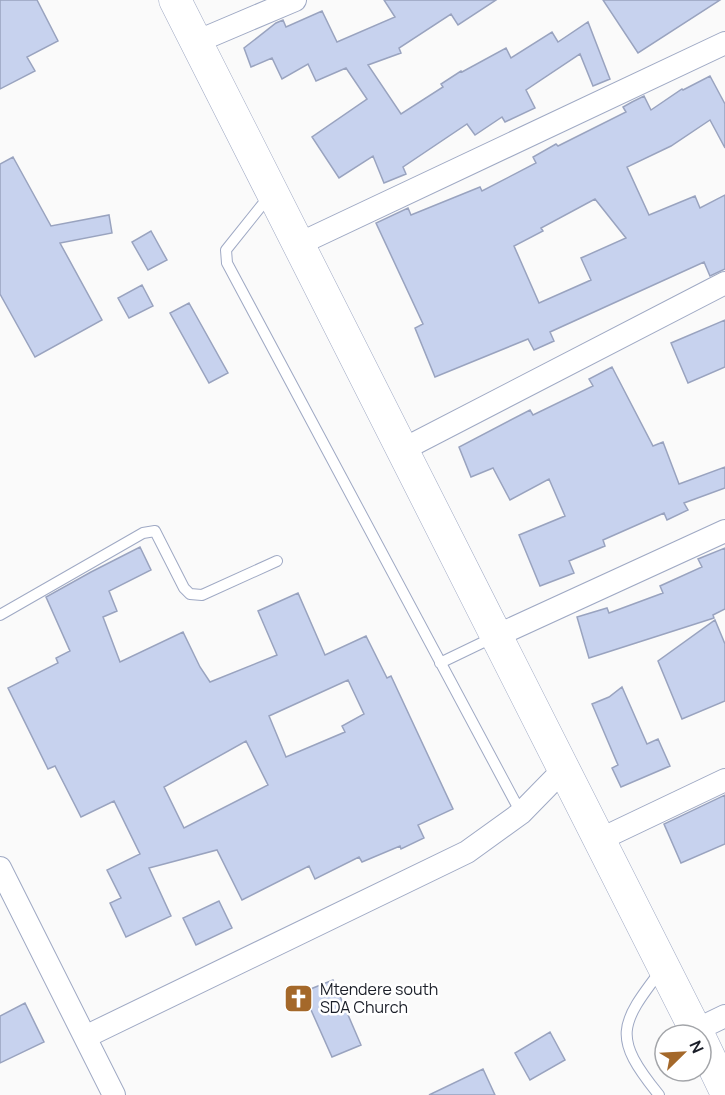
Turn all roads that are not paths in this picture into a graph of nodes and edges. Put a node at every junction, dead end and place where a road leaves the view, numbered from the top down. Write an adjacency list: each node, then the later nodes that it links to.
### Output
1 (175, 0): 3 (main road)
2 (295, 0): 3 (street)
3 (196, 42): 5 (main road)
4 (725, 43): 6 (street)
5 (272, 193): 6 (main road); 13 (lane)
6 (299, 244): 8 (main road)
7 (725, 283): 8 (street)
8 (402, 450): 12 (main road)
9 (725, 531): 12 (street)
10 (277, 561): 11 (lane)
11 (0, 615)
12 (495, 636): 13 (lane); 14 (main road)
13 (440, 663): 16 (lane)
14 (564, 769): 16 (street); 17 (main road)
15 (725, 780): 17 (street)
16 (521, 813): 21 (street)
17 (599, 840): 19 (main road)
18 (0, 868): 21 (street)
19 (663, 966): 20 (main road); 25 (lane)
20 (692, 1023)
21 (85, 1037): 24 (street)
22 (713, 1066): 23 (main road)
23 (725, 1090)
24 (114, 1095)
25 (659, 1095)

